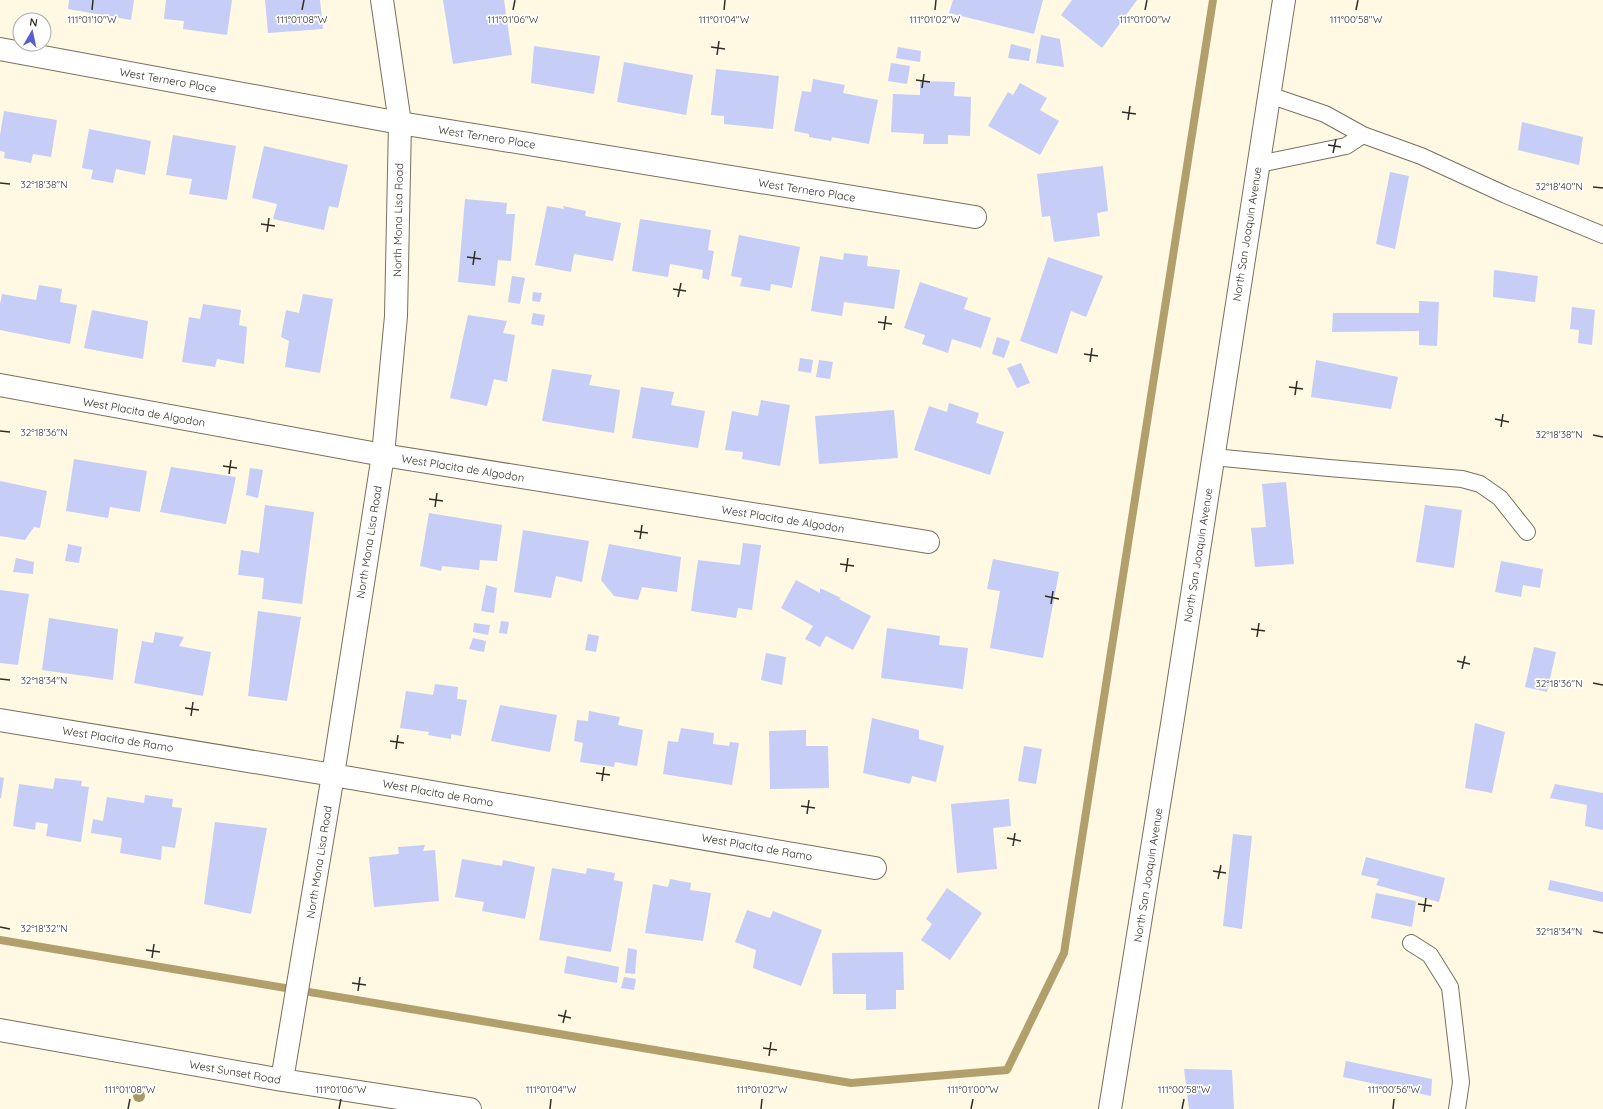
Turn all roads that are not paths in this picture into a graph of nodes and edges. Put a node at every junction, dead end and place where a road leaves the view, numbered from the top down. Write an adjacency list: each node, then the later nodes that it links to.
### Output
1 (382, 0): 5 (street, North Mona Lisa Road)
2 (1284, 0): 4 (street, North San Joaquin Avenue)
3 (0, 50): 5 (street, West Ternero Place)
4 (1269, 95): 6 (lane); 7 (street, North San Joaquin Avenue)
5 (400, 123): 8 (street, West Ternero Place); 11 (street, North Mona Lisa Road)
6 (1363, 135): 7 (lane); 9 (lane)
7 (1258, 164): 12 (street, North San Joaquin Avenue)
8 (975, 217)
9 (1603, 235)
10 (0, 385): 11 (street, West Placita de Algodon)
11 (383, 455): 14 (street, West Placita de Algodon); 16 (street, North Mona Lisa Road)
12 (1213, 457): 13 (lane); 22 (street, North San Joaquin Avenue)
13 (1527, 532)
14 (928, 542)
15 (0, 720): 16 (street, West Placita de Ramo)
16 (333, 775): 17 (street, West Placita de Ramo); 20 (street, North Mona Lisa Road)
17 (875, 868)
18 (1411, 943): 23 (lane)
19 (0, 1030): 20 (street, West Sunset Road)
20 (282, 1080): 21 (street, West Sunset Road)
21 (470, 1109)
22 (1110, 1109)
23 (1457, 1109)

